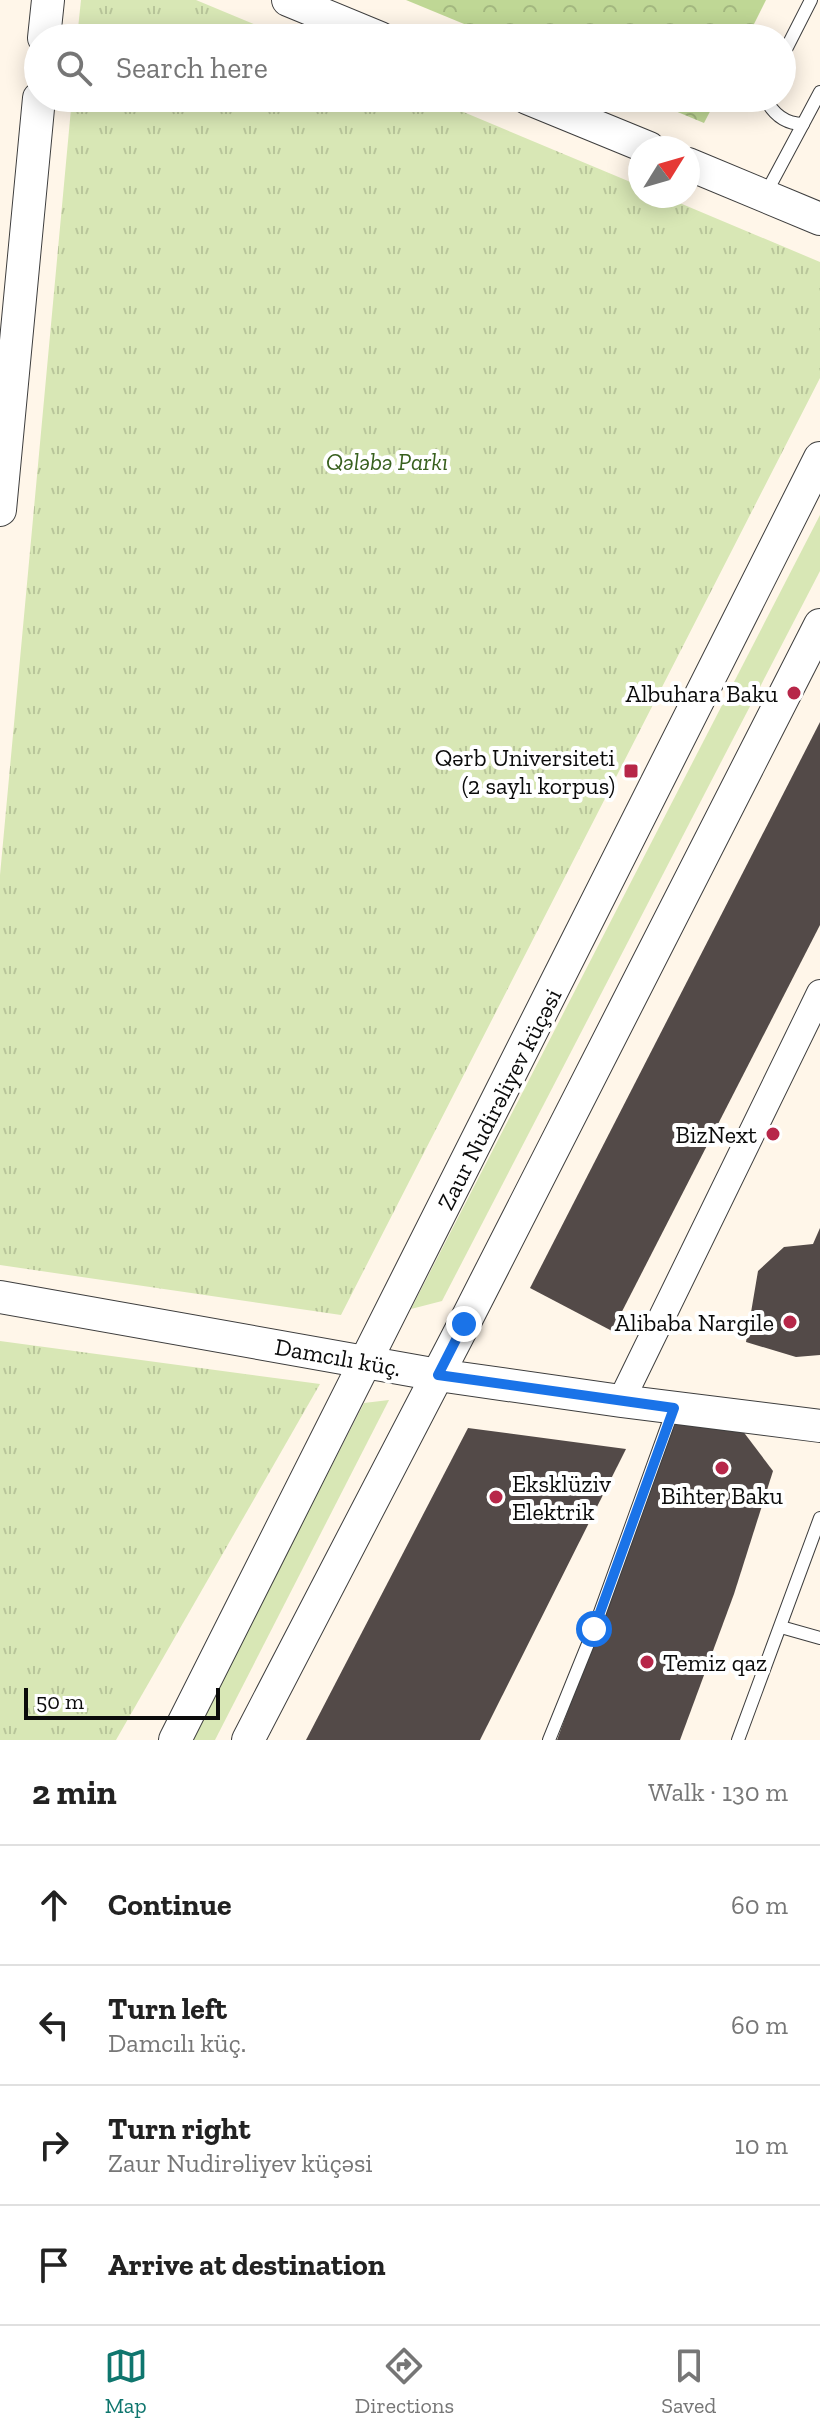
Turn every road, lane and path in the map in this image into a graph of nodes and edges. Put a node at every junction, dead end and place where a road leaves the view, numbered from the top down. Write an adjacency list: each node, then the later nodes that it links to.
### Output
1 (48, 0): 4 (street)
2 (288, 0): 5 (street)
3 (811, 0): 6 (lane)
4 (45, 24)
5 (346, 24)
6 (796, 29)
7 (820, 92): 11 (lane)
8 (38, 112): 17 (street)
9 (561, 112): 12 (street)
10 (776, 112): 11 (lane)
11 (803, 124): 14 (lane)
12 (628, 139)
13 (700, 169): 14 (street)
14 (765, 196): 15 (street)
15 (820, 219)
16 (820, 458): 21 (street, Zaur Nudirəliyev küçəsi)
17 (0, 510)
18 (820, 625): 22 (street)
19 (820, 993): 23 (street)
20 (0, 1297): 21 (street, Damcılı küç.)
21 (366, 1363): 22 (street, Damcılı küç.); 29 (street, Zaur Nudirəliyev küçəsi)
22 (438, 1375): 23 (street, Damcılı küç.); 30 (street)
23 (621, 1401): 24 (street, Damcılı küç.)
24 (674, 1408): 25 (street, Damcılı küç.); 31 (lane)
25 (820, 1426)
26 (820, 1518): 27 (lane)
27 (781, 1627): 28 (lane); 32 (lane)
28 (820, 1638)
29 (175, 1740)
30 (248, 1740)
31 (549, 1740)
32 (738, 1740)

